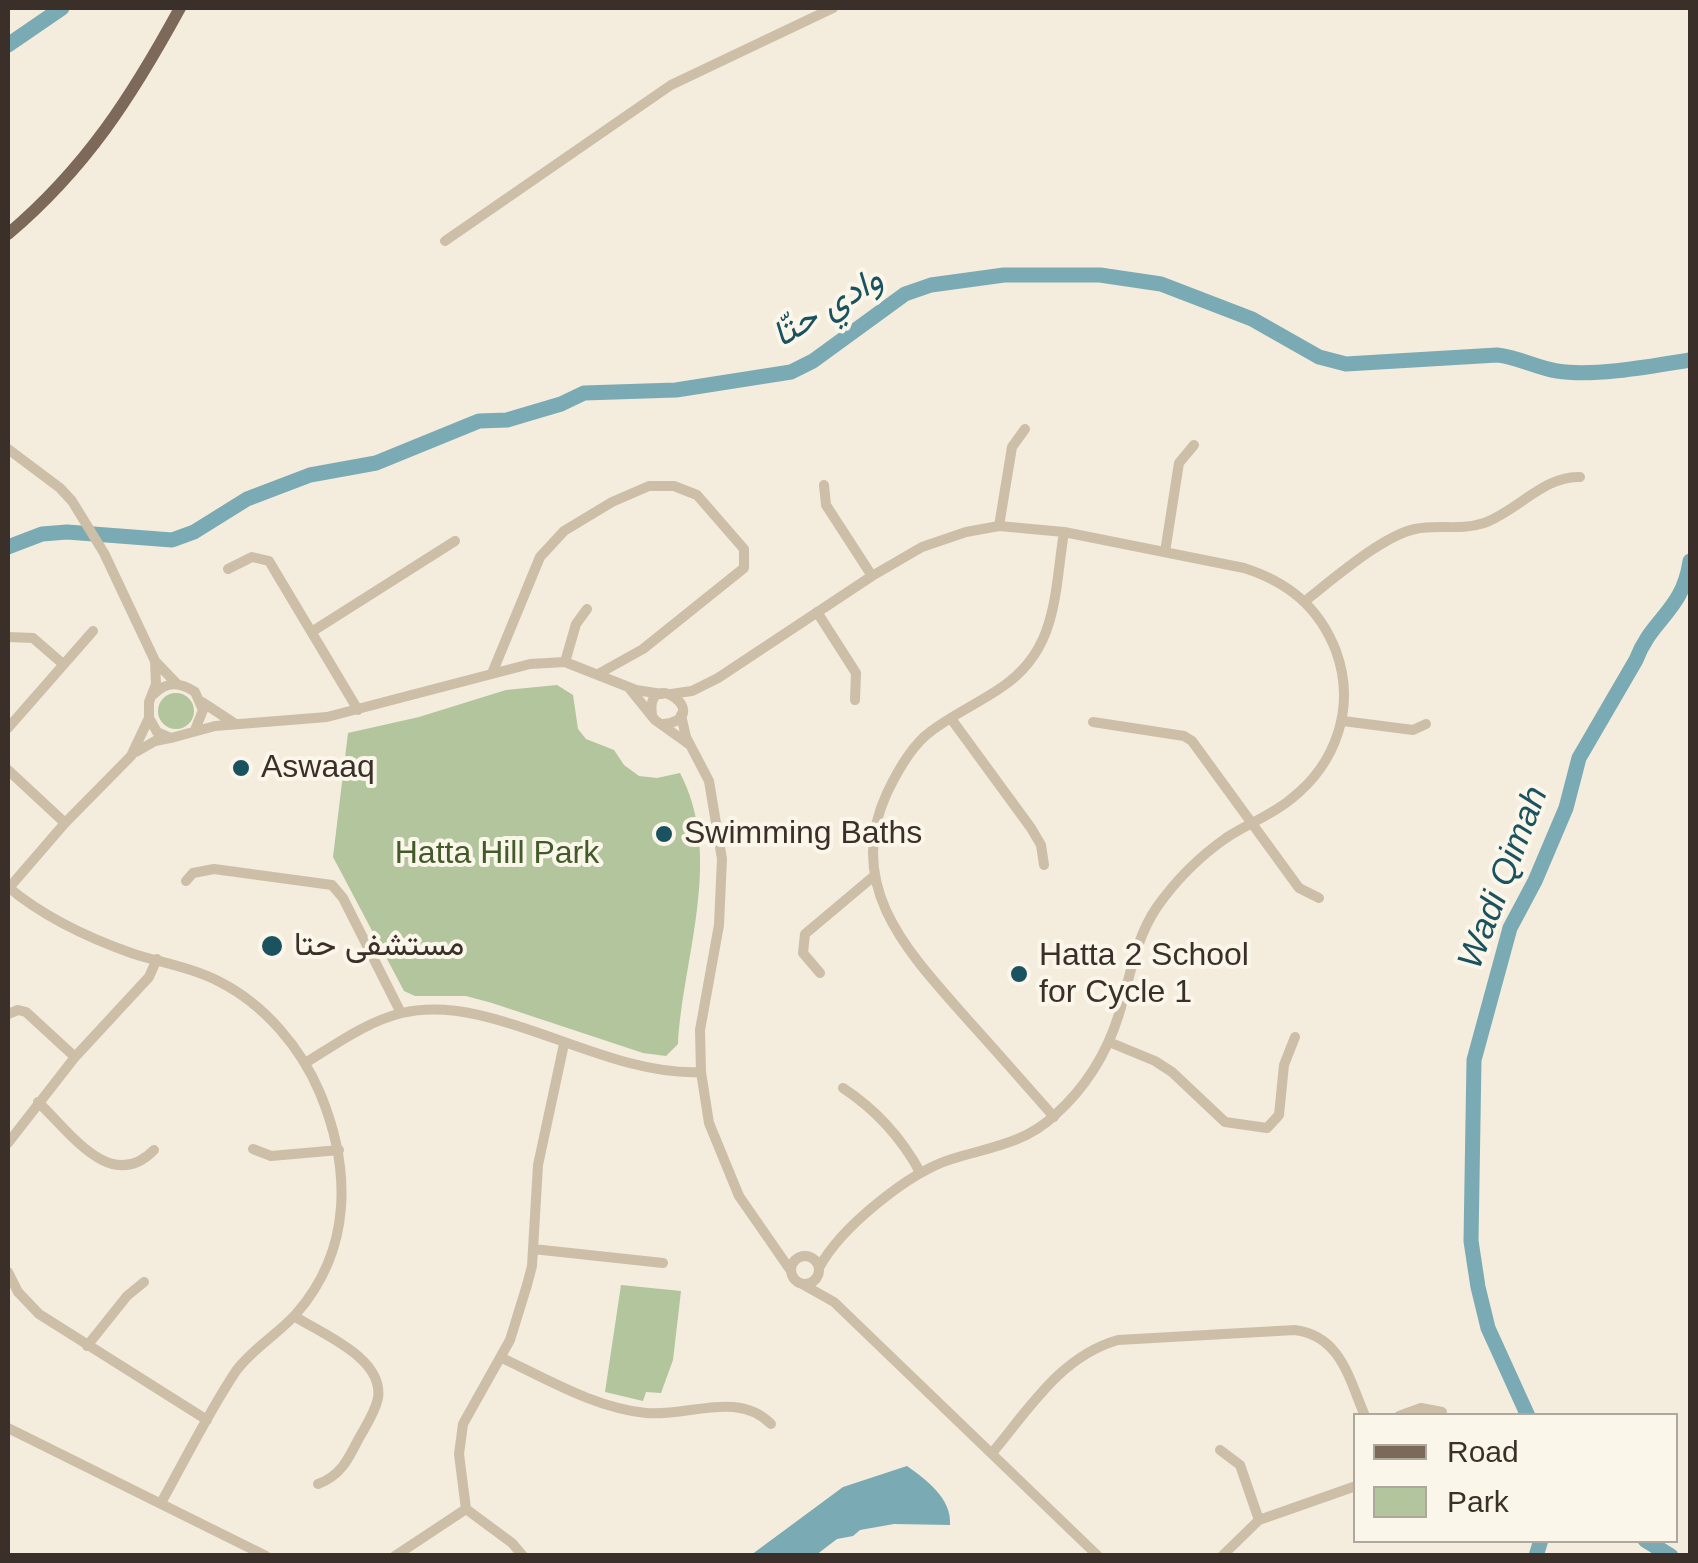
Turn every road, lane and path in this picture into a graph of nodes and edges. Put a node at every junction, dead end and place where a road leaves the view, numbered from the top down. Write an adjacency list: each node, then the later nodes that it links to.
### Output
1 (170, 8): 4 (main road)
2 (180, 8): 5 (main road)
3 (833, 8): 6 (street)
4 (8, 225)
5 (8, 234)
6 (444, 241)
7 (1025, 429): 12 (street)
8 (1194, 445): 15 (street)
9 (8, 449): 24 (street)
10 (1580, 478): 18 (street)
11 (824, 485): 17 (street)
12 (1000, 526): 13 (street); 17 (street)
13 (1064, 532): 15 (street); 40 (street)
14 (455, 541): 22 (street)
15 (1165, 552): 18 (street)
16 (228, 569): 22 (street)
17 (872, 576): 20 (street)
18 (1305, 600): 41 (street)
19 (587, 609): 25 (street)
20 (817, 612): 31 (street); 35 (street)
21 (93, 630): 26 (street)
22 (313, 631): 36 (street)
23 (8, 637): 26 (street)
24 (155, 660): 29 (street); 33 (street)
25 (565, 662): 27 (street); 28 (street)
26 (63, 664): 46 (street)
27 (492, 671): 28 (street); 36 (street)
28 (600, 673): 30 (street)
29 (177, 684): 33 (street); 34 (street)
30 (626, 686): 32 (street); 38 (street)
31 (692, 691): 32 (street); 37 (street)
32 (667, 694): 37 (street); 38 (street)
33 (153, 695): 39 (street)
34 (200, 700): 43 (street); 47 (street)
35 (855, 700)
36 (358, 710): 43 (street)
37 (682, 712): 44 (street); 49 (street)
38 (652, 715): 44 (street)
39 (148, 718): 48 (street); 50 (street)
40 (952, 720): 54 (street); 55 (street)
41 (1344, 721): 45 (street); 52 (street)
42 (1093, 722): 52 (street)
43 (234, 724): 47 (street)
44 (664, 724): 49 (street)
45 (1426, 724)
46 (8, 728)
47 (192, 732): 48 (street)
48 (171, 738): 50 (street)
49 (690, 745): 68 (street)
50 (131, 756): 53 (street)
51 (8, 770): 53 (street)
52 (1253, 822): 58 (street); 64 (street)
53 (65, 823): 57 (street)
54 (1044, 865)
55 (874, 876): 60 (street); 71 (street)
56 (186, 881): 61 (street)
57 (8, 888): 59 (street)
58 (1319, 898)
59 (157, 959): 66 (street); 67 (street)
60 (820, 974)
61 (402, 1013): 65 (street); 67 (street)
62 (8, 1014): 66 (street)
63 (1295, 1037): 64 (street)
64 (1109, 1042): 71 (street)
65 (564, 1044): 68 (street); 79 (street)
66 (75, 1057): 70 (street)
67 (307, 1062): 75 (street)
68 (701, 1072): 77 (street)
69 (843, 1088): 76 (street)
70 (38, 1102): 72 (street); 73 (street)
71 (1054, 1116): 76 (street)
72 (8, 1144)
73 (154, 1150)
74 (254, 1150): 75 (street)
75 (339, 1150): 90 (street)
76 (920, 1172): 78 (street)
77 (768, 1238): 80 (street); 83 (street)
78 (835, 1243): 80 (street); 82 (street)
79 (533, 1249): 81 (street); 92 (street)
80 (805, 1255): 82 (street); 83 (street)
81 (663, 1262)
82 (819, 1270): 86 (street); 88 (street)
83 (790, 1271): 86 (street)
84 (8, 1272): 87 (street)
85 (144, 1282): 91 (street)
86 (802, 1284): 88 (street)
87 (18, 1292): 89 (street); 91 (street)
88 (834, 1302): 100 (street)
89 (8, 1303)
90 (294, 1316): 96 (street); 101 (street)
91 (88, 1346): 96 (street)
92 (502, 1358): 97 (street); 104 (street)
93 (1442, 1412): 95 (street)
94 (1364, 1413): 100 (street)
95 (1407, 1413)
96 (207, 1420): 103 (street)
97 (771, 1424)
98 (8, 1428): 103 (street)
99 (1220, 1450): 105 (street)
100 (992, 1453): 109 (street)
101 (318, 1484)
102 (1353, 1487): 105 (street)
103 (161, 1504): 106 (street)
104 (466, 1509): 107 (street); 108 (street)
105 (1259, 1520): 110 (street)
106 (266, 1556)
107 (395, 1556)
108 (523, 1556)
109 (1098, 1556)
110 (1222, 1556)

